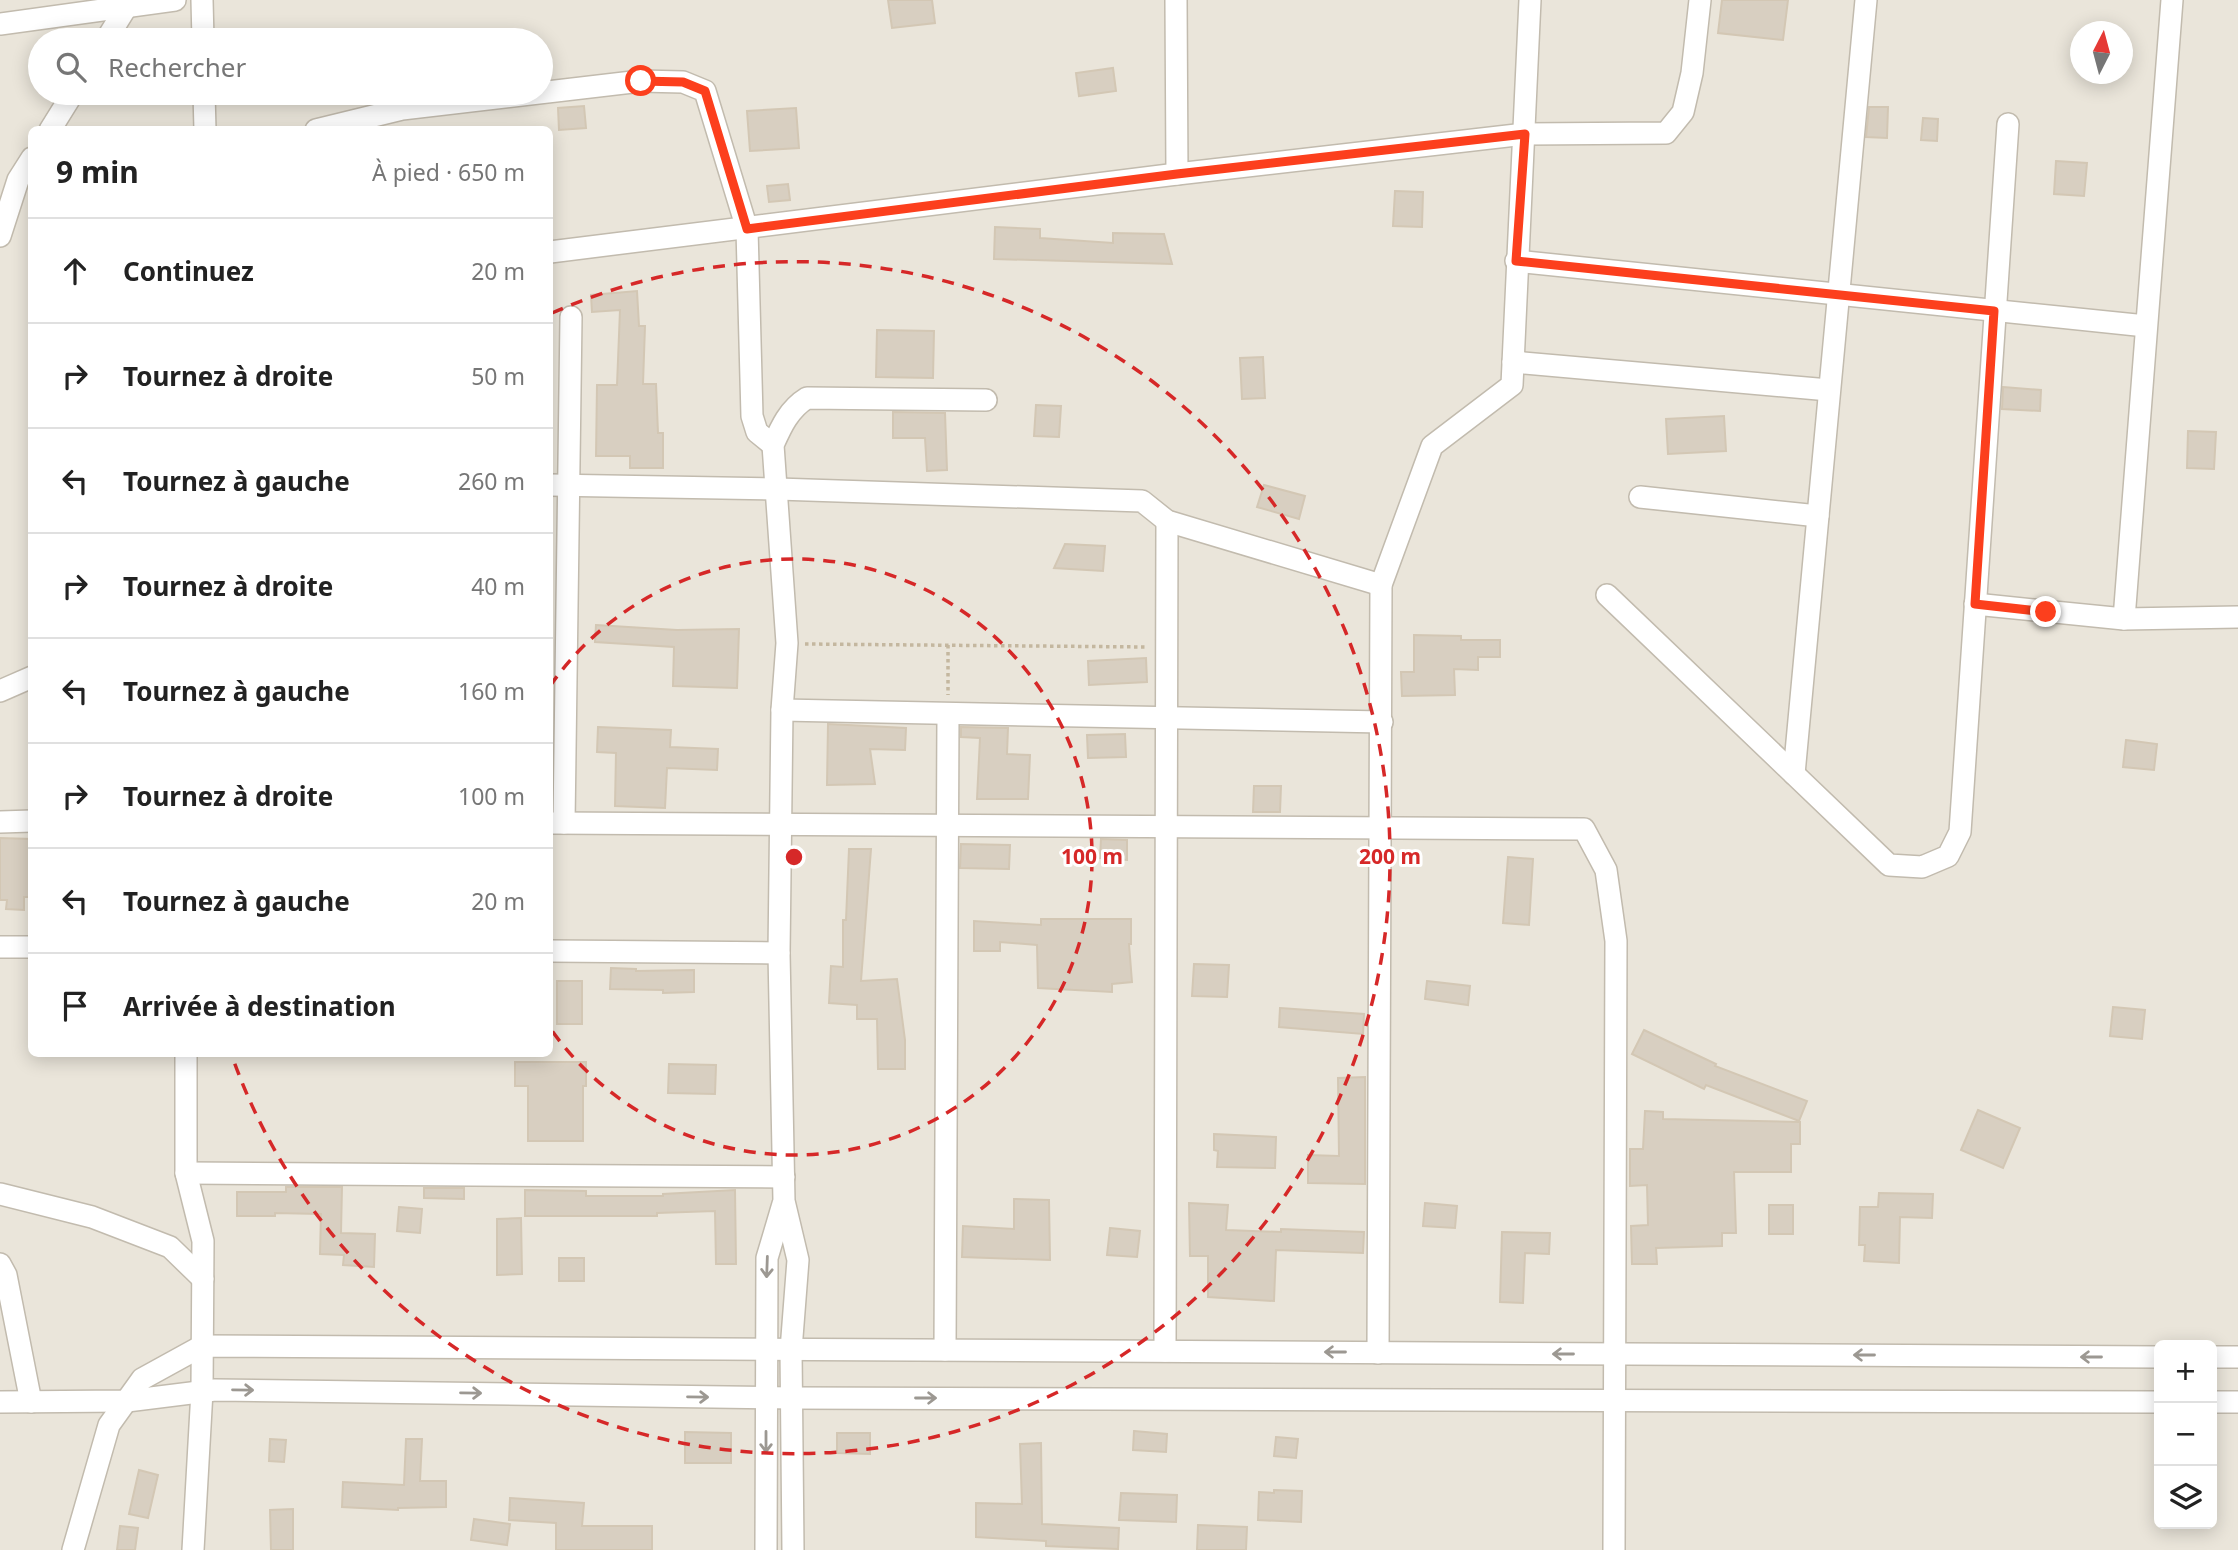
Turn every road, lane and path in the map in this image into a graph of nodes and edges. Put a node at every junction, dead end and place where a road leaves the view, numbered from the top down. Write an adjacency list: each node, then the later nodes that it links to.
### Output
1 (175, 0): 8 (street)
2 (202, 0): 11 (street)
3 (1176, 0): 22 (street)
4 (1530, 0): 20 (street)
5 (1700, 0): 20 (street)
6 (1866, 0): 27 (street)
7 (2172, 0): 30 (street)
8 (127, 6): 9 (street); 10 (street)
9 (0, 24)
10 (113, 28)
11 (203, 28)
12 (553, 91): 23 (street)
13 (66, 105): 17 (street)
14 (204, 105): 18 (street)
15 (436, 105): 19 (street)
16 (2008, 124): 28 (street)
17 (52, 126)
18 (205, 126)
19 (332, 126)
20 (1525, 134): 22 (street); 26 (street)
21 (28, 164): 24 (street)
22 (1177, 174): 23 (street)
23 (747, 229): 25 (street); 34 (street)
24 (0, 236)
25 (553, 252)
26 (1516, 261): 27 (street); 31 (street)
27 (1838, 295): 28 (street); 32 (street)
28 (1994, 311): 30 (street); 42 (street)
29 (571, 317): 35 (street)
30 (2146, 326): 44 (street)
31 (1513, 362): 32 (street); 40 (street)
32 (1829, 390): 38 (street)
33 (986, 400): 34 (street)
34 (773, 445): 36 (street)
35 (559, 485): 36 (street); 57 (street)
36 (778, 489): 39 (street); 45 (street)
37 (1640, 497): 38 (street)
38 (1818, 516): 54 (street)
39 (1167, 521): 40 (street); 47 (street)
40 (1381, 585): 53 (street)
41 (1606, 595): 54 (street)
42 (1975, 604): 44 (street); 54 (street)
43 (2238, 617): 44 (street)
44 (2124, 619)
45 (787, 643): 46 (path); 50 (street)
46 (948, 645): 47 (path); 51 (path)
47 (1167, 647): 52 (street)
48 (28, 679): 49 (street)
49 (0, 691)
50 (782, 710): 51 (street); 58 (street)
51 (948, 715): 52 (street); 59 (street)
52 (1168, 718): 53 (street); 60 (street)
53 (1382, 722): 61 (street)
54 (1794, 774)
55 (28, 821): 56 (street)
56 (0, 822)
57 (557, 823): 58 (street)
58 (781, 825): 59 (street); 65 (street)
59 (947, 825): 60 (street); 76 (street)
60 (1167, 826): 61 (street); 77 (street)
61 (1380, 827): 78 (street); 79 (street)
62 (0, 947): 63 (street)
63 (28, 947)
64 (553, 951): 65 (street)
65 (779, 953): 68 (street)
66 (186, 1057): 67 (street)
67 (186, 1173): 68 (street); 72 (street)
68 (784, 1177): 70 (street)
69 (0, 1194): 72 (street)
70 (784, 1201): 74 (street, one-way to 74); 75 (street)
71 (0, 1264): 89 (street)
72 (203, 1279): 73 (street)
73 (202, 1346): 74 (street); 83 (street); 87 (street)
74 (767, 1349): 75 (street); 84 (street)
75 (791, 1349): 76 (street); 85 (street)
76 (945, 1350): 77 (street)
77 (1165, 1351): 78 (street, one-way to 77)
78 (1378, 1353): 79 (street, one-way to 78)
79 (1615, 1354): 80 (street, one-way to 79); 86 (street)
80 (2154, 1357)
81 (2217, 1357): 82 (street)
82 (2238, 1357)
83 (202, 1391): 84 (street, one-way to 84); 87 (street); 94 (street)
84 (767, 1398): 85 (street); 95 (street, one-way to 95)
85 (791, 1398): 86 (street, one-way to 86); 96 (street)
86 (1615, 1400): 90 (street); 97 (street)
87 (127, 1401): 89 (street); 93 (street)
88 (0, 1402): 89 (street)
89 (32, 1402)
90 (2154, 1402)
91 (2217, 1402): 92 (street)
92 (2238, 1402)
93 (73, 1550)
94 (193, 1550)
95 (766, 1550)
96 (793, 1550)
97 (1614, 1550)

